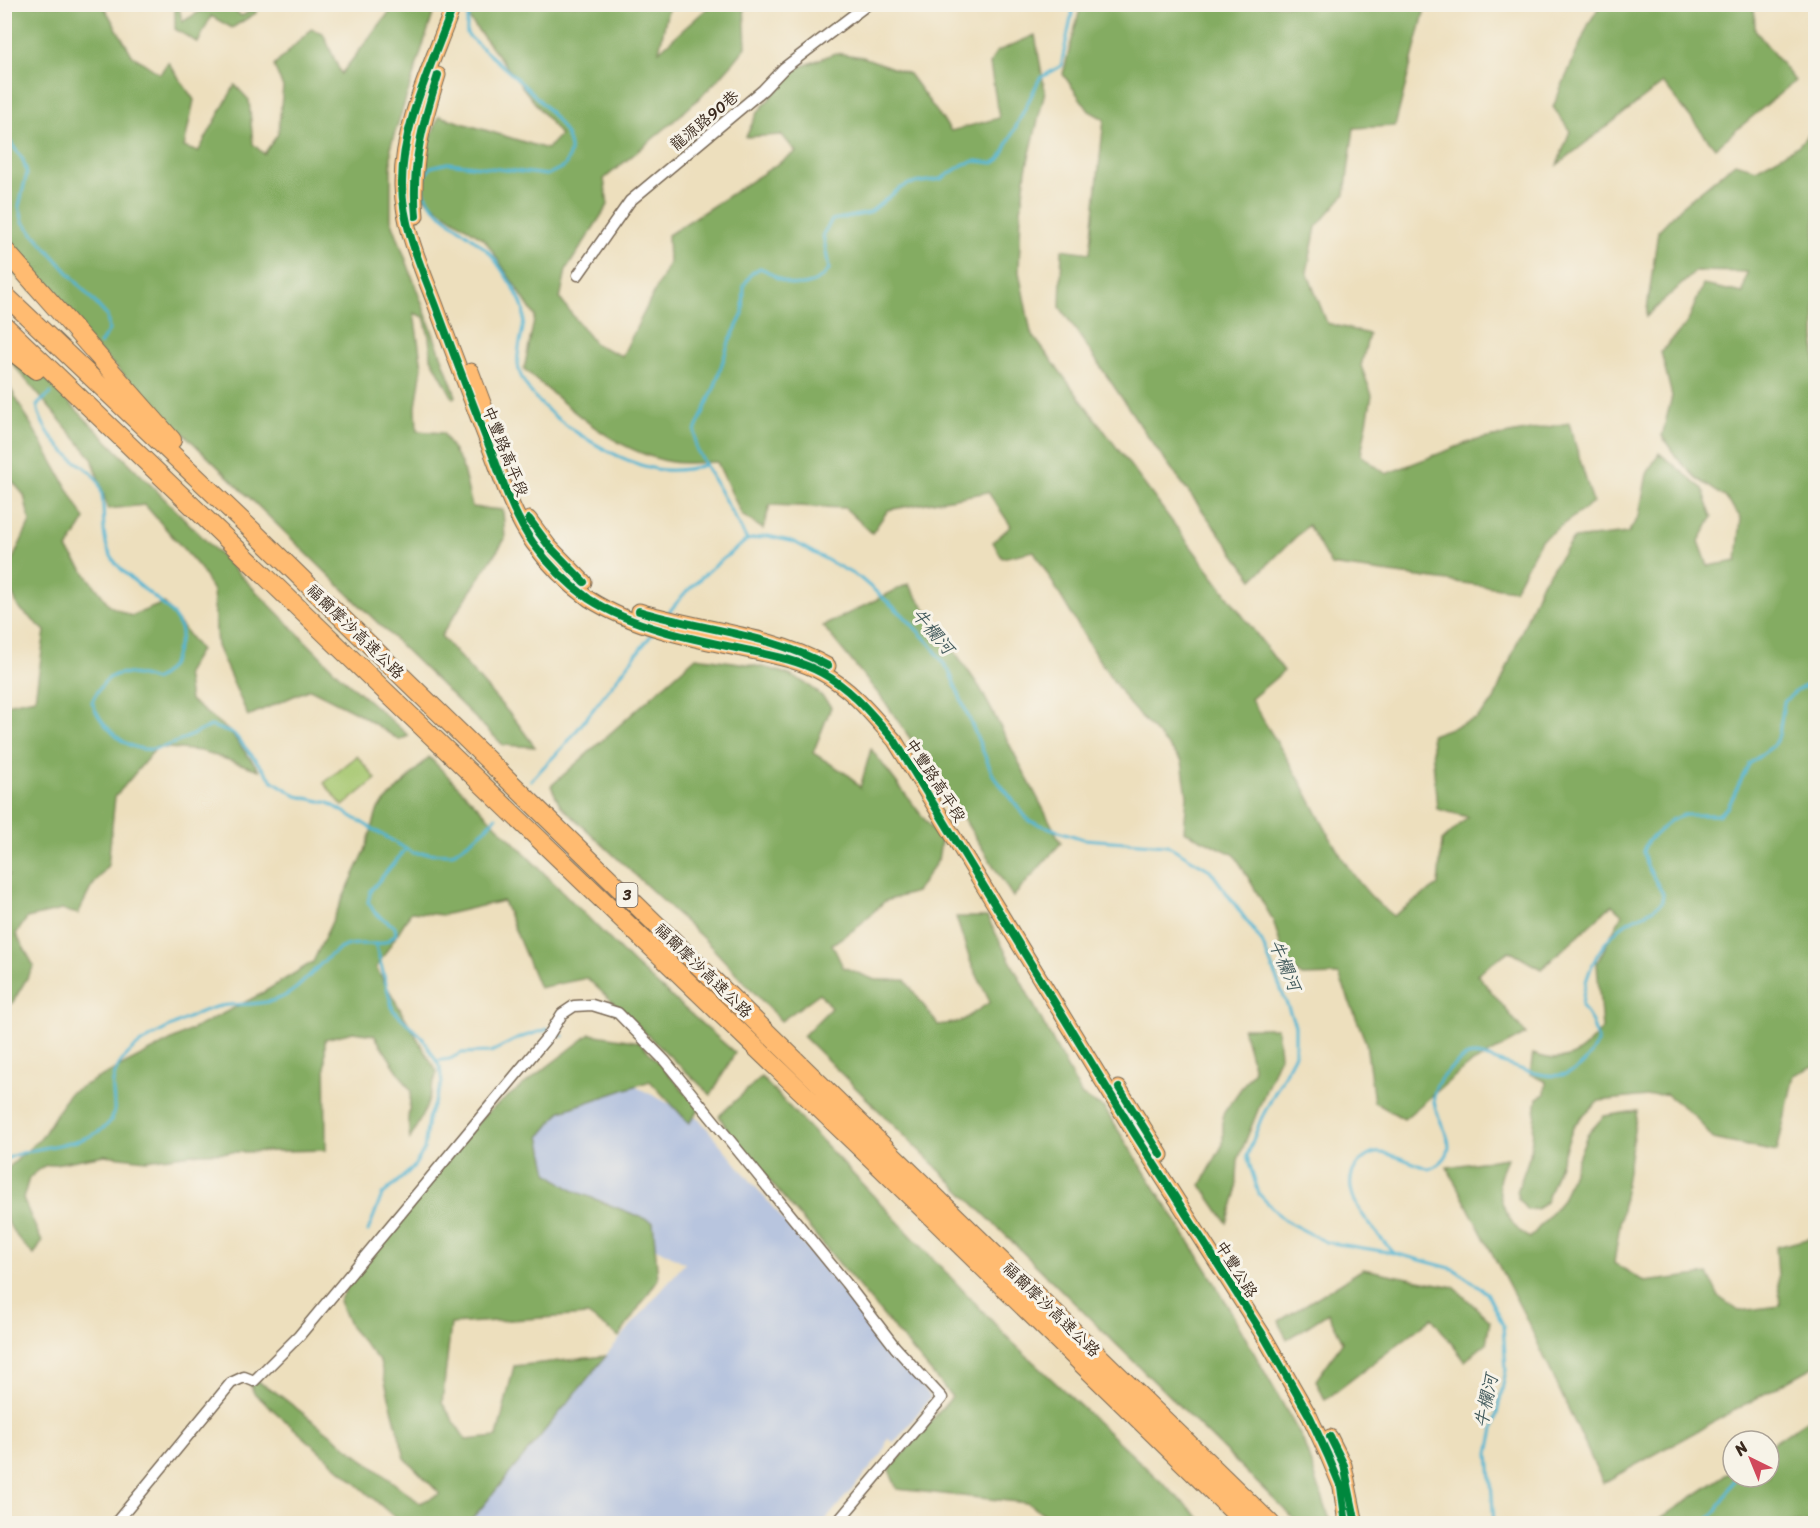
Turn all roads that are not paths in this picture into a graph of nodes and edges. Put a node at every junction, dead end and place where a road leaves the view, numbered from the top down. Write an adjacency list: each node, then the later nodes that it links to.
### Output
1 (454, 4): 4 (main road, 中豐路高平段)
2 (463, 4): 4 (main road, 中豐路高平段)
3 (868, 4): 6 (street, 龍源路90巷)
4 (437, 65): 12 (main road, 中豐路高平段)
5 (4, 249): 11 (highway)
6 (578, 275)
7 (4, 294): 11 (highway, 福爾摩沙高速公路 / 3)
8 (4, 325): 10 (highway, 福爾摩沙高速公路 / 3)
9 (4, 345): 10 (highway)
10 (125, 442): 13 (highway, 福爾摩沙高速公路 / 3)
11 (255, 533): 13 (highway, 福爾摩沙高速公路 / 3)
12 (1081, 1037): 17 (main road, 中豐公路); 18 (main road, 中豐公路)
13 (1243, 1512): 16 (highway, 福爾摩沙高速公路 / 3)
14 (115, 1524): 15 (street)
15 (836, 1524)
16 (1271, 1524)
17 (1346, 1524)
18 (1356, 1524)

